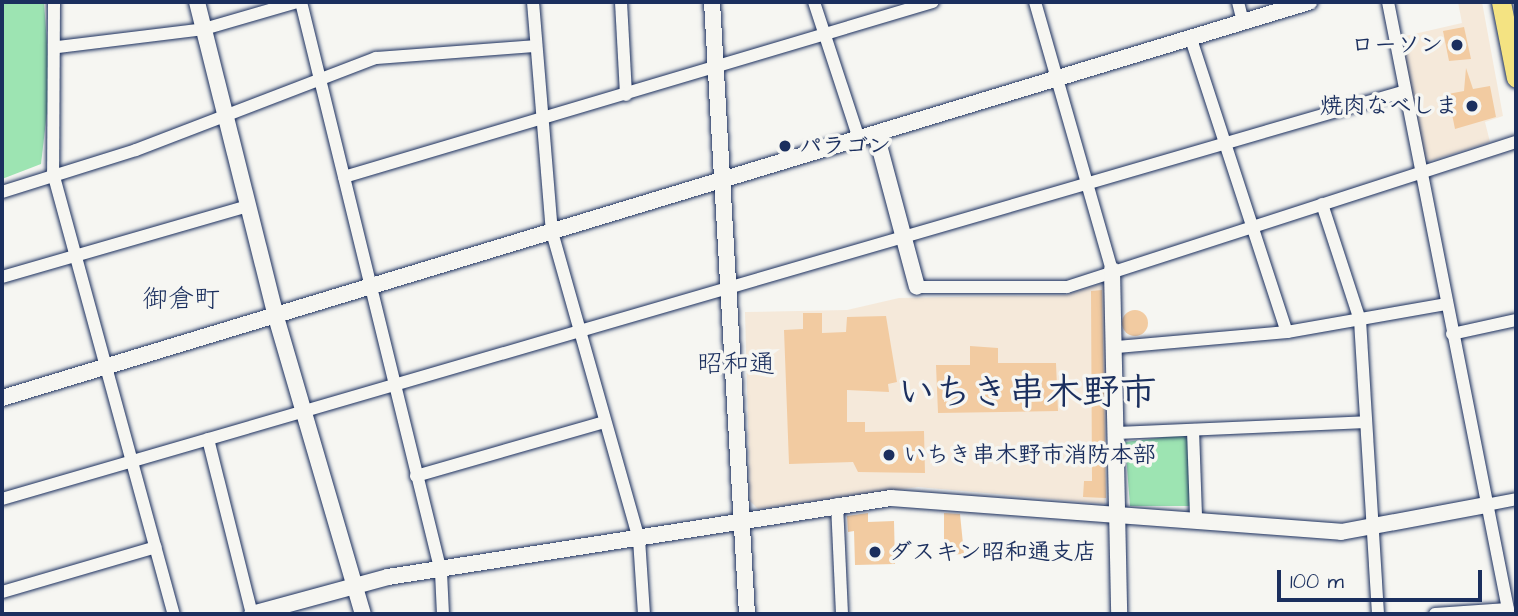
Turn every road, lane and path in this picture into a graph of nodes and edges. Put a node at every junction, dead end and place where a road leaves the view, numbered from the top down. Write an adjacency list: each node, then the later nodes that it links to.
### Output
1 (54, 2): 19 (street)
2 (197, 2): 15 (street)
3 (299, 2): 15 (street); 21 (street)
4 (533, 2): 18 (street)
5 (621, 2): 25 (street)
6 (712, 2): 20 (street)
7 (814, 2): 16 (street)
8 (933, 2): 16 (street)
9 (1035, 2): 22 (street)
10 (1238, 2): 14 (street)
11 (1309, 2): 14 (street)
12 (1388, 2): 24 (street)
13 (1502, 2): 23 (highway)
14 (1243, 22): 17 (street)
15 (204, 29): 19 (street); 26 (street)
16 (824, 34): 20 (street); 29 (street)
17 (1191, 40): 22 (street); 30 (street)
18 (535, 46): 21 (street); 27 (street)
19 (58, 47): 33 (street)
20 (715, 67): 25 (street); 35 (street)
21 (320, 76): 26 (street); 34 (street)
22 (1058, 78): 28 (street); 36 (street)
23 (1516, 78)
24 (1405, 91): 30 (street); 32 (street)
25 (626, 95): 27 (street)
26 (224, 111): 33 (street); 39 (street)
27 (546, 117): 34 (street); 41 (street)
28 (876, 134): 29 (street); 42 (street)
29 (859, 139): 35 (street)
30 (1223, 140): 36 (street); 40 (street)
31 (1516, 142): 32 (street)
32 (1420, 171): 38 (street); 49 (street)
33 (53, 173): 37 (street); 43 (street)
34 (344, 177): 48 (street)
35 (724, 180): 41 (street); 46 (street)
36 (1086, 182): 42 (street); 44 (street)
37 (2, 192)
38 (1322, 204): 40 (street); 51 (street)
39 (248, 205): 43 (street); 50 (street)
40 (1248, 228): 44 (street); 54 (street)
41 (552, 232): 48 (street); 53 (street)
42 (902, 235): 46 (street); 47 (street)
43 (75, 256): 45 (street); 57 (street)
44 (1112, 270): 47 (street); 56 (street)
45 (2, 276)
46 (730, 286): 53 (street); 74 (street)
47 (917, 287)
48 (371, 288): 50 (street); 58 (street)
49 (1446, 304): 51 (street); 55 (street)
50 (276, 317): 57 (street); 60 (street)
51 (1360, 320): 54 (street); 62 (street)
52 (1516, 320): 55 (street)
53 (579, 330): 58 (street); 61 (street)
54 (1287, 332): 56 (street)
55 (1452, 334): 71 (street)
56 (1117, 347): 64 (street)
57 (107, 365): 59 (street); 66 (street)
58 (394, 384): 60 (street); 67 (street)
59 (2, 398)
60 (304, 411): 65 (street); 79 (street)
61 (604, 422): 67 (street); 76 (street)
62 (1367, 422): 63 (street); 75 (street)
63 (1193, 430): 64 (street); 73 (street)
64 (1117, 433): 72 (street)
65 (208, 439): 66 (street); 83 (street)
66 (133, 461): 68 (street); 77 (street)
67 (416, 476): 78 (street)
68 (2, 499)
69 (1516, 499): 71 (street)
70 (837, 504): 72 (street); 74 (street); 88 (street)
71 (1486, 505): 75 (street); 81 (street)
72 (1118, 515): 73 (street); 89 (street)
73 (1196, 518): 75 (street)
74 (740, 519): 76 (street); 87 (street)
75 (1374, 526): 90 (street)
76 (639, 539): 78 (street); 86 (street)
77 (156, 547): 80 (street); 82 (street)
78 (441, 572): 79 (street); 85 (street)
79 (354, 585): 83 (street); 84 (street)
80 (2, 592)
81 (1509, 612): 91 (street)
82 (174, 614)
83 (252, 614)
84 (363, 614)
85 (443, 614)
86 (644, 614)
87 (747, 614)
88 (842, 614)
89 (1119, 614)
90 (1378, 614)
91 (1435, 614)

